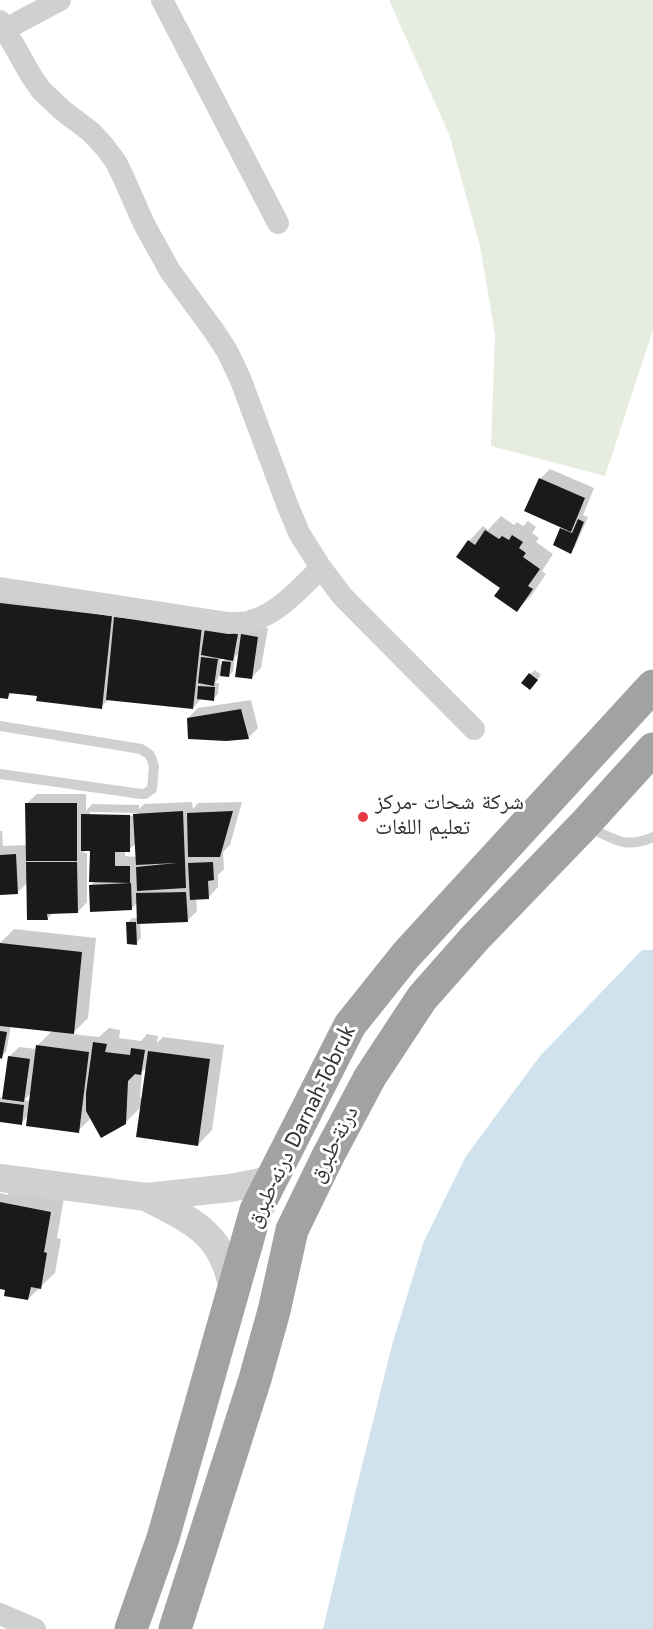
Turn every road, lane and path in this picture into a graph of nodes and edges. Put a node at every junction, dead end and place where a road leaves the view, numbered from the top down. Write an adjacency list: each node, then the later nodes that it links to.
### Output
1 (60, 0): 3 (street)
2 (162, 0): 4 (street)
3 (1, 28): 5 (street)
4 (278, 223)
5 (321, 568): 6 (street); 9 (street)
6 (0, 588)
7 (653, 686): 15 (highway, درنه-طبرق Darnah-Tobruk)
8 (0, 726): 11 (lane)
9 (474, 729)
10 (653, 749): 12 (highway, درنة-طبرق)
11 (0, 774)
12 (584, 825): 13 (lane); 21 (highway, درنة-طبرق)
13 (653, 837)
14 (0, 1178): 16 (street)
15 (271, 1180): 16 (street); 17 (highway, درنه-طبرق Darnah-Tobruk)
16 (146, 1197): 17 (street)
17 (233, 1291): 20 (highway, درنه-طبرق Darnah-Tobruk)
18 (0, 1614): 19 (street)
19 (35, 1629)
20 (131, 1629)
21 (175, 1629)

